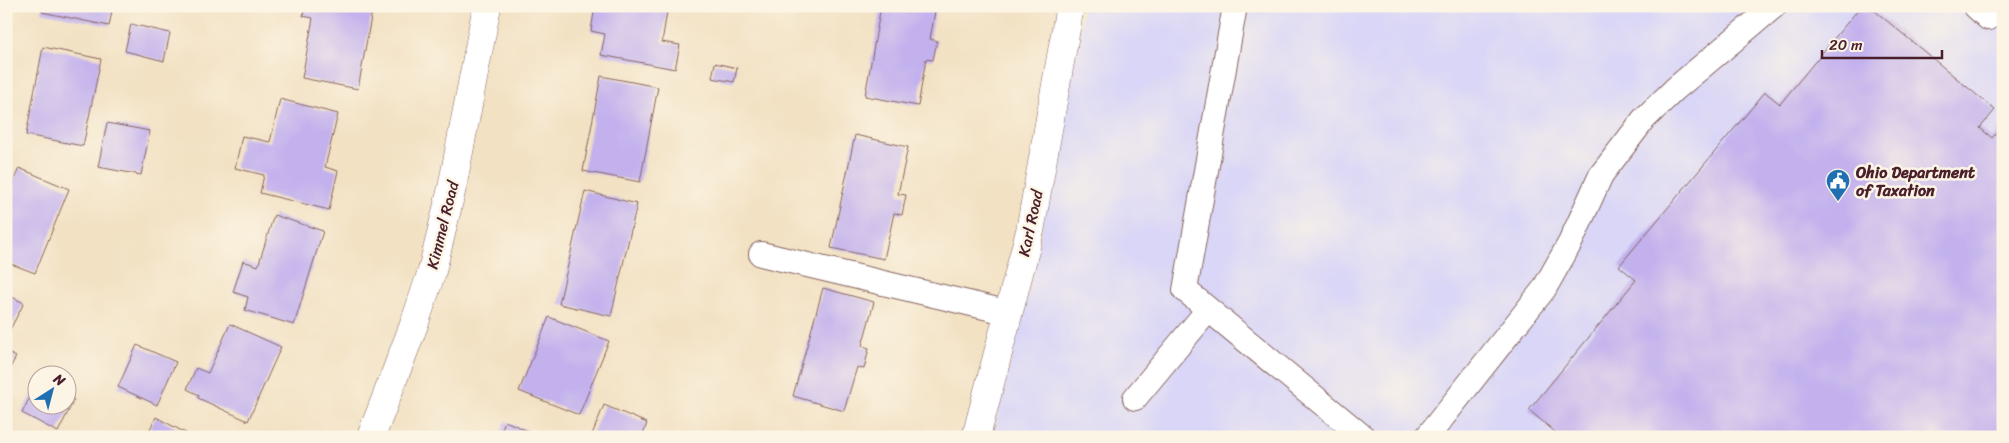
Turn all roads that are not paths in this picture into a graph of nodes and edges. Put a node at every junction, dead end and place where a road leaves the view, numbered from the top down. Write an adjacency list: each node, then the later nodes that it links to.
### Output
1 (486, 6): 9 (street, Kimmel Road)
2 (1070, 6): 7 (street, Karl Road)
3 (1235, 6): 6 (lane)
4 (1774, 6): 12 (lane)
5 (761, 254): 7 (lane)
6 (1208, 310): 8 (lane); 11 (lane)
7 (1010, 313): 10 (street, Karl Road)
8 (1135, 398)
9 (371, 437)
10 (976, 437)
11 (1363, 437)
12 (1427, 437)

